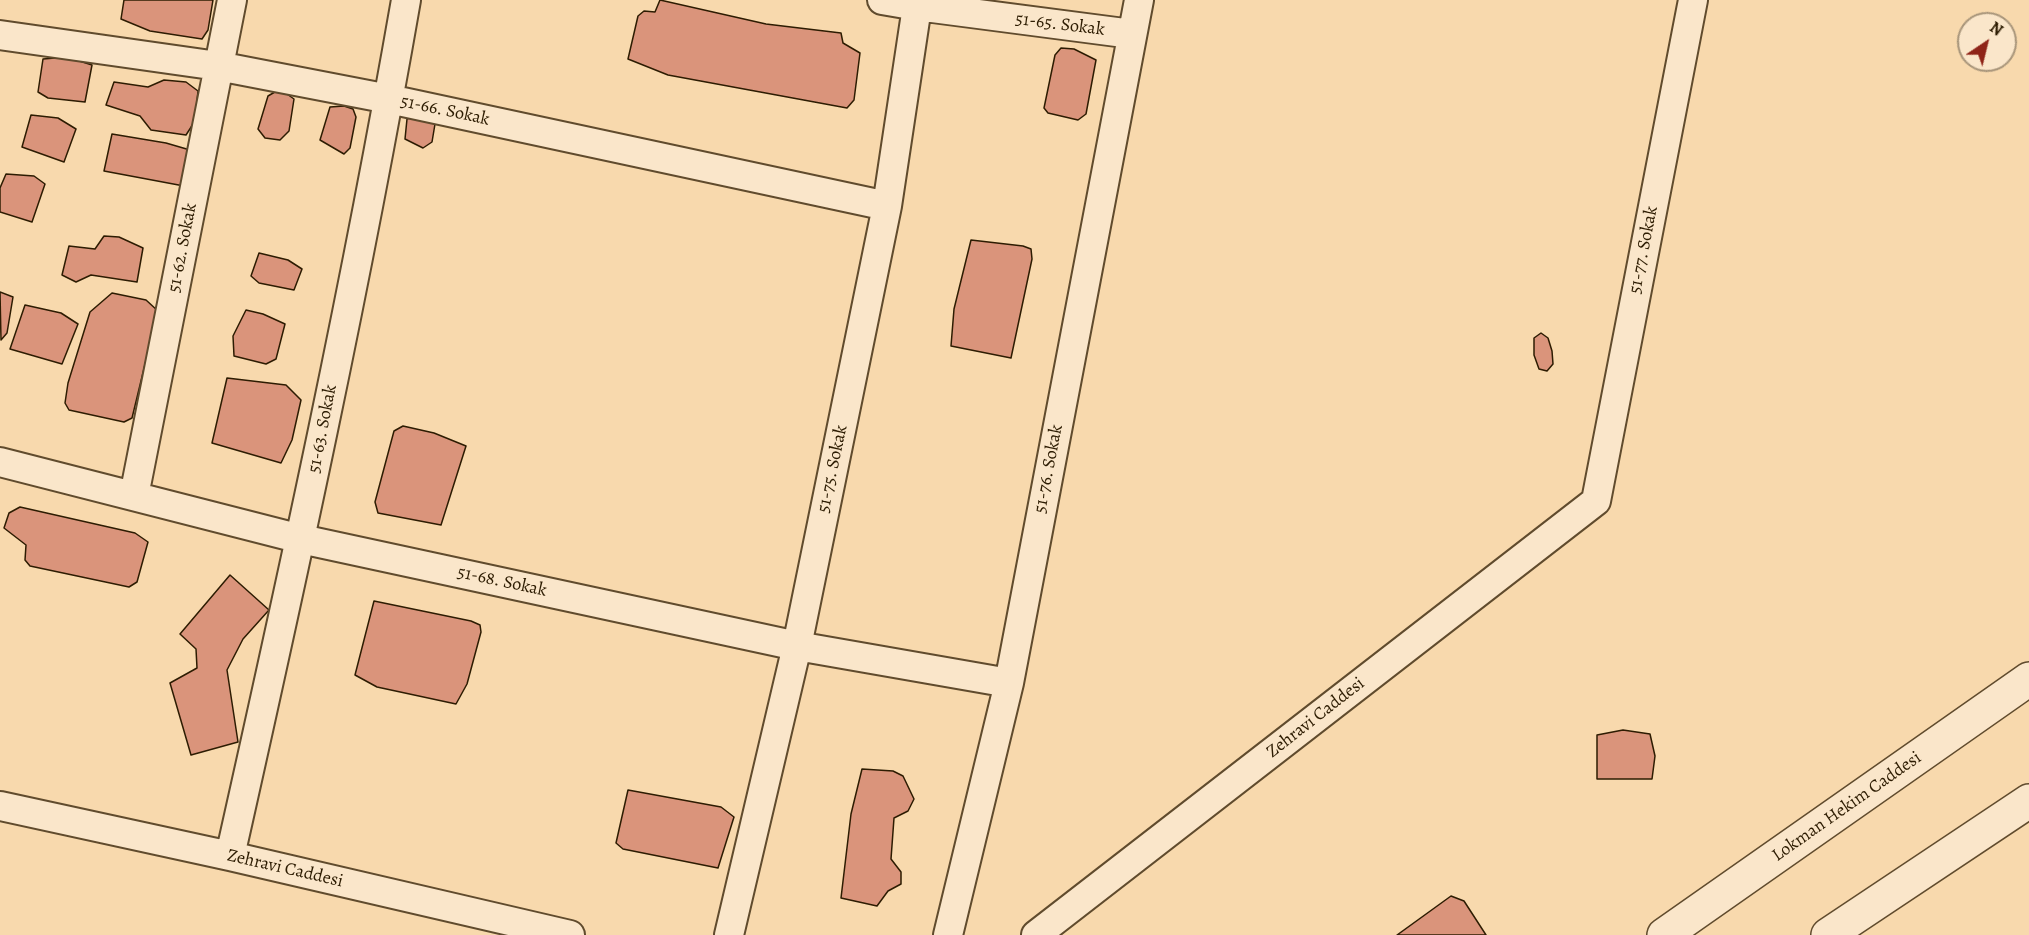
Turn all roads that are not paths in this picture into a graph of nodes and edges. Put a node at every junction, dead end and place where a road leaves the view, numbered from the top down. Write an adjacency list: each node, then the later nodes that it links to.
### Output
1 (232, 0): 9 (street, 51-62. Sokak)
2 (406, 0): 10 (street, 51-63. Sokak)
3 (882, 0): 6 (street, 51-65. Sokak)
4 (1138, 0): 8 (street, 51-76. Sokak)
5 (1692, 0): 14 (street, 51-77. Sokak)
6 (918, 3): 8 (street, 51-65. Sokak); 11 (street, 51-75. Sokak)
7 (0, 34): 9 (street, 51-66. Sokak)
8 (1132, 34): 18 (street, 51-76. Sokak)
9 (218, 66): 10 (street, 51-66. Sokak); 13 (street, 51-62. Sokak)
10 (389, 99): 11 (street, 51-66. Sokak); 15 (street, 51-63. Sokak)
11 (887, 206): 16 (street, 51-75. Sokak)
12 (0, 462): 13 (street, 51-68. Sokak)
13 (134, 496): 15 (street, 51-68. Sokak)
14 (1596, 501): 25 (street, Zehravi Caddesi)
15 (301, 539): 16 (street, 51-68. Sokak); 21 (street, 51-63. Sokak)
16 (797, 646): 18 (street, 51-68. Sokak); 23 (street, 51-75. Sokak)
17 (2029, 679): 26 (street, Lokman Hekim Caddesi)
18 (1009, 683): 24 (street, 51-76. Sokak)
19 (2029, 801): 27 (street)
20 (0, 806): 21 (street, Zehravi Caddesi)
21 (230, 856): 22 (street, Zehravi Caddesi)
22 (570, 935)
23 (729, 935)
24 (948, 935)
25 (1036, 935)
26 (1664, 935)
27 (1828, 935)

